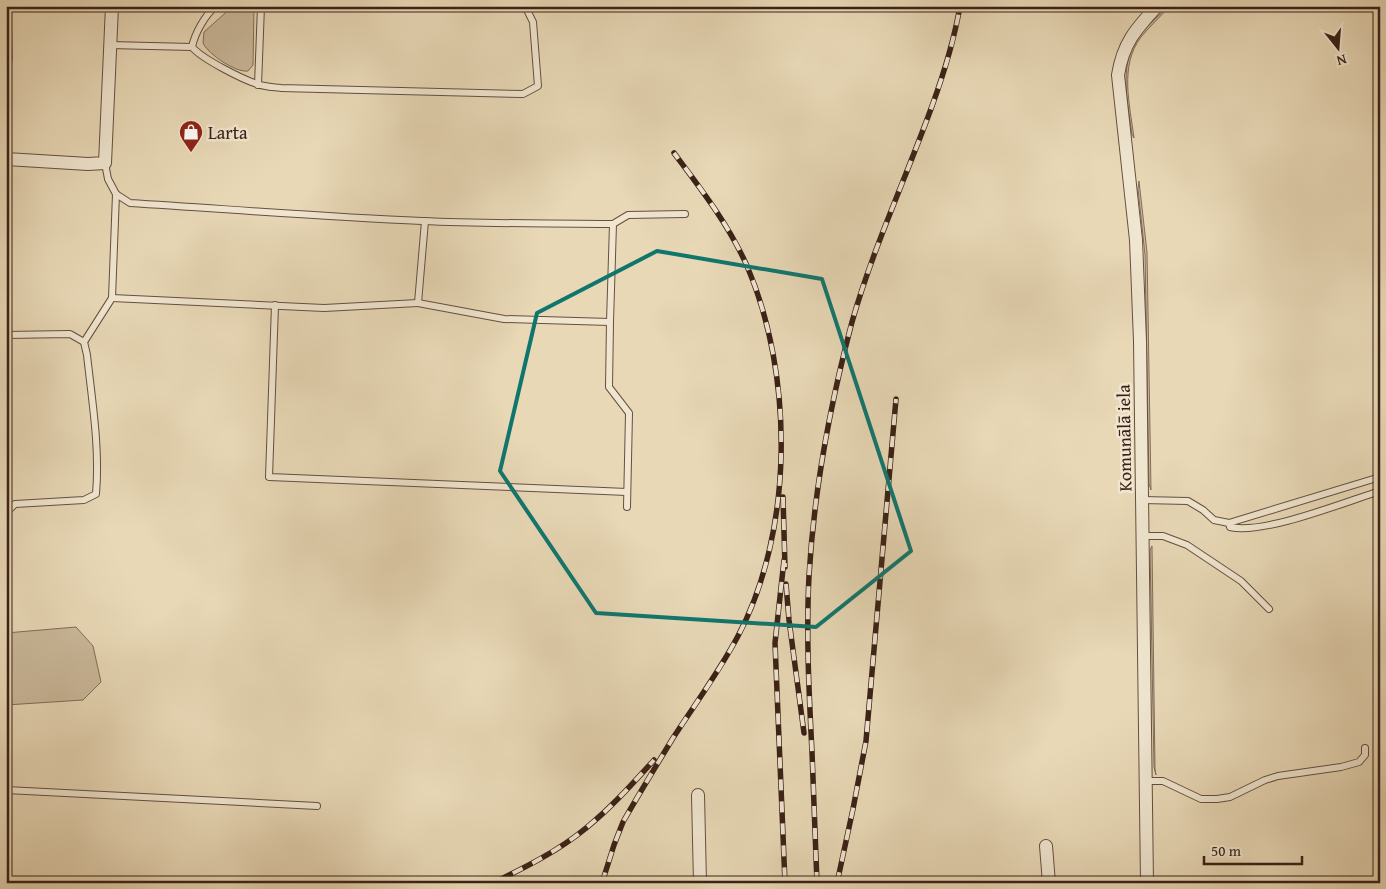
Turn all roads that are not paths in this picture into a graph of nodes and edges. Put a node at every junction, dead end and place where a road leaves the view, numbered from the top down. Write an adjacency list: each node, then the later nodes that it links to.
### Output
1 (7, 6): 9 (lane)
2 (112, 6): 7 (street)
3 (216, 6): 8 (lane)
4 (261, 6): 10 (lane)
5 (525, 6): 10 (lane)
6 (1158, 6): 26 (street, Komunālā iela)
7 (110, 45): 8 (lane); 12 (street)
8 (192, 47): 10 (lane)
9 (6, 75)
10 (258, 85)
11 (6, 159): 12 (street)
12 (105, 163): 13 (lane)
13 (116, 194): 15 (lane); 17 (lane)
14 (685, 214): 16 (lane)
15 (425, 221): 16 (lane); 18 (lane)
16 (613, 224): 20 (lane)
17 (112, 298): 19 (lane); 22 (lane)
18 (418, 303): 19 (lane); 20 (lane)
19 (275, 305): 25 (lane)
20 (610, 322): 25 (lane)
21 (6, 335): 22 (lane)
22 (84, 342): 28 (lane)
23 (1380, 477): 29 (lane)
24 (1380, 491): 29 (lane)
25 (627, 492): 27 (lane)
26 (1142, 500): 29 (lane); 30 (street, Komunālā iela)
27 (627, 507)
28 (6, 522)
29 (1229, 523)
30 (1143, 536): 31 (lane); 33 (street, Komunālā iela)
31 (1269, 609)
32 (1365, 748): 33 (lane)
33 (1146, 781): 40 (street, Komunālā iela)
34 (6, 790): 36 (lane)
35 (698, 795): 38 (street)
36 (317, 806)
37 (1046, 846): 39 (street)
38 (700, 883)
39 (1049, 883)
40 (1147, 883)

